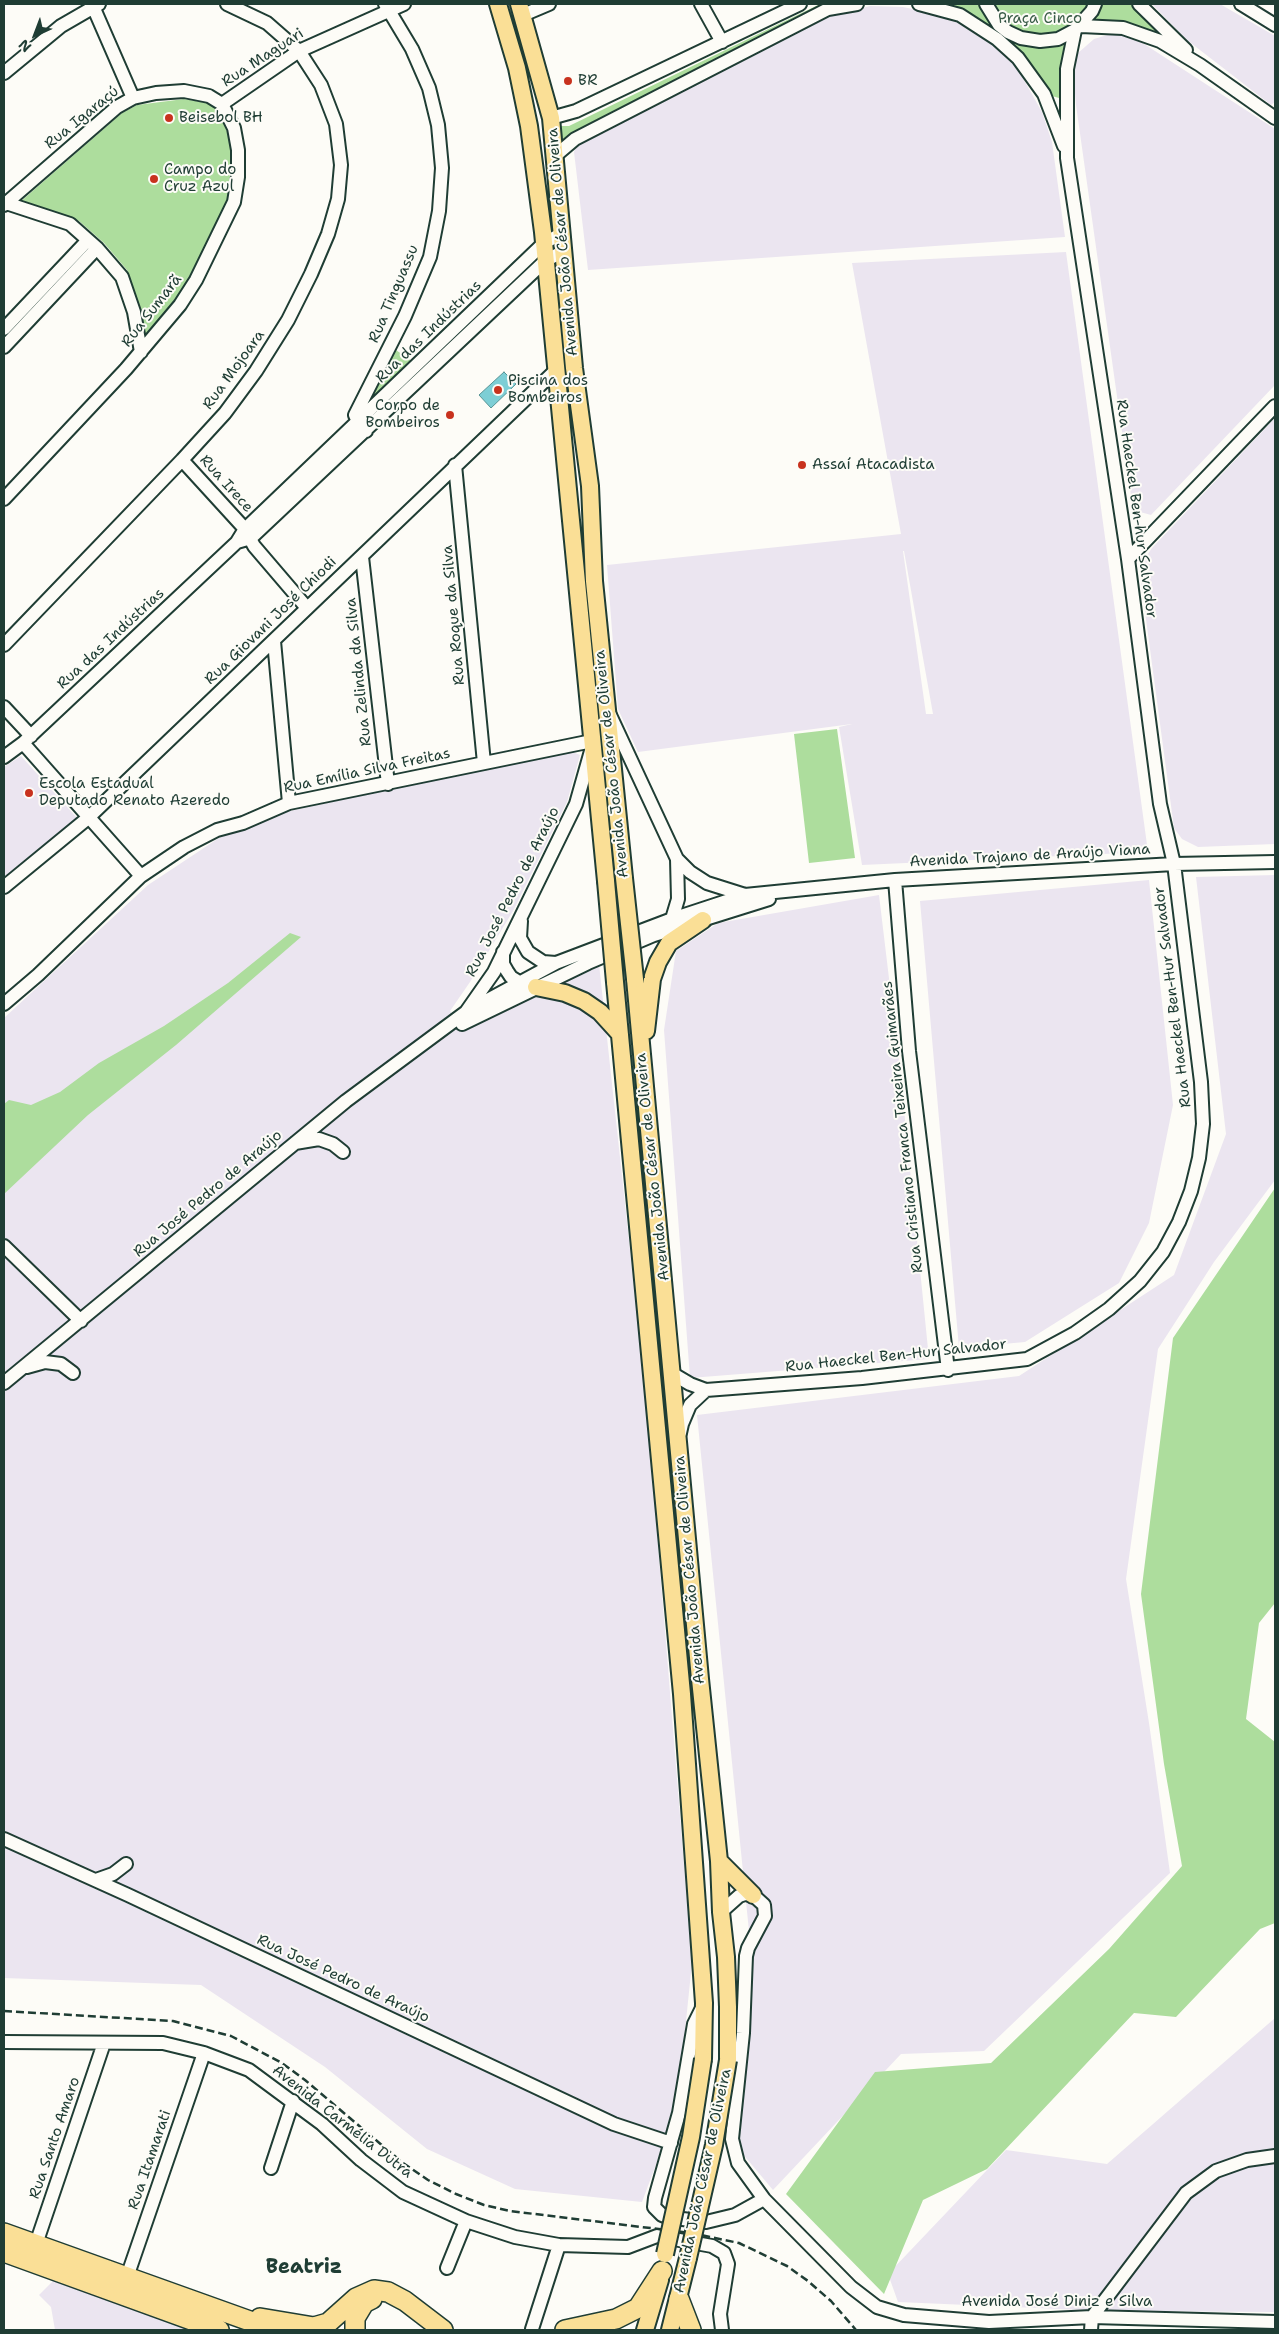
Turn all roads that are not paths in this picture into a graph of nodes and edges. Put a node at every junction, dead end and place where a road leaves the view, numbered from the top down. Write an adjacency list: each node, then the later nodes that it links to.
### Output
1 (95, 4): 22 (street); 24 (street)
2 (227, 4): 20 (street, Rua Mojoara)
3 (404, 4): 14 (street, Rua Maguari)
4 (498, 4): 34 (main road, Avenida João César de Oliveira)
5 (549, 4): 15 (street)
6 (701, 4): 19 (street)
7 (800, 4): 19 (street)
8 (857, 4): 29 (street)
9 (919, 4): 18 (street)
10 (986, 4): 18 (street)
11 (1095, 4): 17 (street)
12 (1139, 4): 21 (street)
13 (1241, 4): 16 (street)
14 (388, 6): 20 (street, Rua Maguari); 42 (street, Rua Tinguassu)
15 (521, 9): 27 (main road, Avenida João César de Oliveira)
16 (1275, 25)
17 (1078, 28): 18 (street); 21 (street); 25 (street, Rua Haeckel Ben-hur Salvador)
18 (1000, 34): 23 (street, Rua Haeckel Ben-hur Salvador)
19 (722, 42): 27 (street)
20 (299, 51): 26 (street, Rua Maguari); 43 (street, Rua Mojoara)
21 (1200, 64): 28 (street)
22 (4, 73)
23 (1044, 94): 25 (street); 30 (street, Rua Haeckel Ben-hur Salvador)
24 (133, 98): 26 (street, Rua Igaraçú); 31 (street, Rua Igaraçú)
25 (1067, 98): 30 (street, Rua Haeckel Ben-hur Salvador)
26 (222, 104): 39 (street, Rua Sumarã)
27 (551, 118): 29 (main road, Avenida João César de Oliveira)
28 (1275, 118)
29 (555, 156): 32 (main road, Avenida João César de Oliveira)
30 (1067, 158): 48 (street, Rua Haeckel Ben-hur Salvador)
31 (5, 204): 33 (street)
32 (562, 234): 34 (street, Rua das Indústrias); 35 (main road, Avenida João César de Oliveira)
33 (92, 244): 37 (street); 39 (street)
34 (544, 244): 36 (main road, Avenida João César de Oliveira); 42 (street, Rua das Indústrias)
35 (562, 252): 36 (street, Rua das Indústrias); 54 (main road, Avenida João César de Oliveira)
36 (545, 261): 40 (main road, Avenida João César de Oliveira); 42 (street, Rua das Indústrias)
37 (9, 329): 38 (street)
38 (4, 347)
39 (140, 352): 45 (street, Rua Sumarã)
40 (556, 371): 44 (street, Rua Giovani José Chiodi); 52 (main road, Avenida João César de Oliveira)
41 (1275, 406): 48 (street)
42 (362, 427): 46 (street, Rua das Indústrias)
43 (182, 460): 46 (street, Rua Irece); 51 (street, Rua Mojoara)
44 (456, 465): 47 (street, Rua Giovani José Chiodi); 58 (street, Rua Roque da Silva)
45 (4, 499)
46 (248, 534): 49 (street, Rua Irece); 55 (street, Rua das Indústrias)
47 (362, 557): 49 (street, Rua Giovani José Chiodi); 59 (street, Rua Zelinda da Silva)
48 (1128, 559): 66 (street, Rua Haeckel Ben-hur Salvador)
49 (307, 608): 50 (street, Rua Giovani José Chiodi)
50 (274, 641): 60 (street); 63 (street, Rua Giovani José Chiodi)
51 (4, 645)
52 (588, 706): 54 (main road); 56 (main road, Avenida João César de Oliveira)
53 (4, 707): 55 (street)
54 (607, 708): 64 (street, Avenida Trajano de Araújo Viana); 85 (main road, Avenida João César de Oliveira, bridge)
55 (27, 739): 57 (street, Rua das Indústrias); 63 (street)
56 (592, 744): 58 (street, Rua Emília Silva Freitas); 61 (street, Rua José Pedro de Araújo); 62 (main road, Avenida João César de Oliveira)
57 (4, 757)
58 (484, 763): 59 (street, Rua Emília Silva Freitas)
59 (388, 784): 60 (street, Rua Emília Silva Freitas)
60 (289, 803): 67 (street, Rua Emília Silva Freitas)
61 (576, 804): 62 (street, Rua José Pedro de Araújo); 72 (street, Rua José Pedro de Araújo)
62 (599, 811): 83 (main road, Avenida João César de Oliveira, bridge)
63 (88, 818): 67 (street); 69 (street, Rua Giovani José Chiodi)
64 (677, 859): 71 (street, Avenida Trajano de Araújo Viana); 73 (street)
65 (1275, 862): 66 (street, Avenida Trajano de Araújo Viana)
66 (1174, 864): 68 (street, Avenida Trajano de Araújo Viana); 91 (street, Rua Haeckel Ben-Hur Salvador)
67 (141, 876): 80 (street, Rua Emília Silva Freitas)
68 (895, 880): 70 (street, Avenida Trajano de Araújo Viana); 91 (street, Rua Cristiano Franca Teixeira Guimarães)
69 (4, 887)
70 (787, 892): 71 (street, Avenida Trajano de Araújo Viana); 74 (street, Avenida Trajano de Araújo Viana)
71 (744, 895): 73 (street, Avenida Trajano de Araújo Viana)
72 (522, 916): 76 (street, Rua José Pedro de Araújo); 77 (street)
73 (672, 919): 75 (street); 77 (street, Avenida Trajano de Araújo Viana)
74 (703, 920): 75 (street, Avenida Trajano de Araújo Viana); 85 (main road)
75 (624, 948): 79 (street, Avenida Trajano de Araújo Viana)
76 (503, 952): 78 (street); 81 (street, Rua José Pedro de Araújo)
77 (556, 963): 78 (street, Avenida Trajano de Araújo Viana)
78 (518, 982): 79 (street); 81 (street, Avenida Trajano de Araújo Viana)
79 (536, 987): 82 (street, Avenida Trajano de Araújo Viana); 83 (main road)
80 (4, 1004)
81 (466, 1012): 84 (street, Rua José Pedro de Araújo)
82 (456, 1026): 84 (street, Rua José Pedro de Araújo)
83 (620, 1034): 103 (main road, Avenida João César de Oliveira)
84 (435, 1035): 86 (street, Rua José Pedro de Araújo)
85 (642, 1058): 93 (main road, Avenida João César de Oliveira)
86 (293, 1144): 87 (street); 89 (street, Rua José Pedro de Araújo)
87 (343, 1152)
88 (4, 1246): 89 (street)
89 (81, 1321): 90 (street, Rua José Pedro de Araújo)
90 (20, 1370): 92 (street); 94 (street, Rua José Pedro de Araújo)
91 (948, 1370): 95 (street, Rua Haeckel Ben-Hur Salvador)
92 (73, 1373)
93 (672, 1374): 95 (street, Rua Haeckel Ben-Hur Salvador); 96 (main road, Avenida João César de Oliveira)
94 (4, 1383)
95 (706, 1390): 96 (street)
96 (679, 1444): 98 (main road, Avenida João César de Oliveira)
97 (4, 1839): 100 (street, Rua José Pedro de Araújo)
98 (719, 1861): 101 (main road); 102 (main road, Avenida João César de Oliveira)
99 (126, 1864): 100 (street)
100 (96, 1880): 108 (street, Rua José Pedro de Araújo)
101 (753, 1895): 102 (street); 111 (street)
102 (721, 1912): 120 (main road, Avenida João César de Oliveira, bridge)
103 (704, 2003): 108 (street); 117 (main road, Avenida João César de Oliveira, bridge)
104 (4, 2042): 105 (street, Avenida Carmélia Dutra)
105 (104, 2043): 106 (street, Avenida Carmélia Dutra); 114 (street, Rua Santo Amaro)
106 (204, 2054): 107 (street, Avenida Carmélia Dutra); 119 (street, Rua Itamarati)
107 (293, 2101): 110 (street); 112 (street, Avenida Carmélia Dutra)
108 (671, 2143): 111 (street)
109 (1275, 2156): 121 (street)
110 (271, 2168)
111 (764, 2199): 121 (street, Avenida José Diniz e Silva)
112 (466, 2221): 115 (street, Avenida Carmélia Dutra); 118 (street)
113 (4, 2233): 114 (highway)
114 (36, 2244): 119 (highway)
115 (560, 2245): 125 (street); 136 (street, Avenida Carmélia Dutra)
116 (4, 2252): 122 (highway)
117 (664, 2262): 130 (highway); 133 (main road, Avenida João César de Oliveira)
118 (447, 2268)
119 (127, 2277): 122 (highway)
120 (679, 2299): 134 (main road, Avenida João César de Oliveira); 135 (highway)
121 (1092, 2317): 124 (street, Avenida José Diniz e Silva); 137 (street)
122 (223, 2322): 126 (highway); 129 (highway)
123 (1275, 2322): 124 (street, Avenida José Diniz e Silva)
124 (1231, 2325)
125 (532, 2329)
126 (275, 2330)
127 (355, 2330): 128 (highway)
128 (432, 2330)
129 (443, 2330)
130 (565, 2330)
131 (598, 2330): 132 (highway)
132 (614, 2330)
133 (645, 2330)
134 (670, 2330)
135 (691, 2330)
136 (722, 2330)
137 (1091, 2330)

